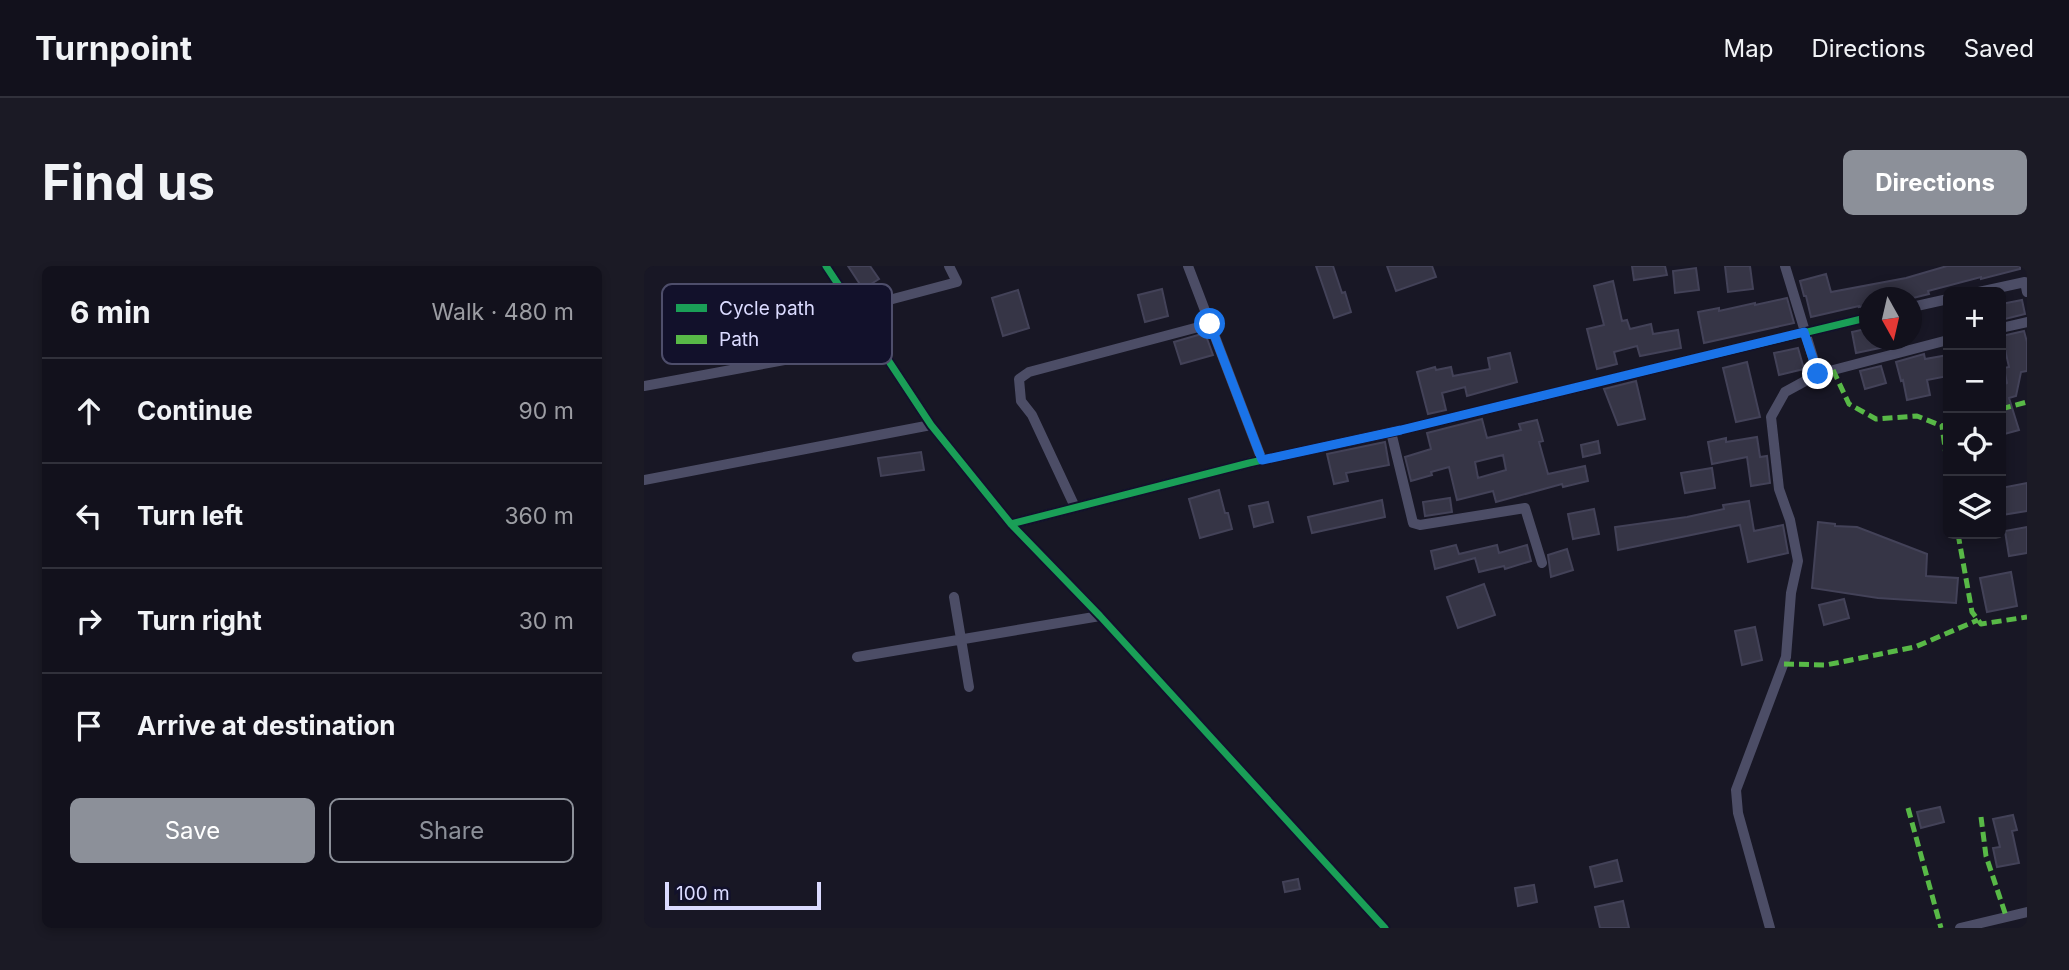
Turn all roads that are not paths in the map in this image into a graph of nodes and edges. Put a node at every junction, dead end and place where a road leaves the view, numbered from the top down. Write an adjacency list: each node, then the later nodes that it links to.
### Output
1 (826, 266): 5 (street)
2 (949, 266): 8 (street)
3 (1188, 266): 13 (street)
4 (1786, 266): 15 (street)
5 (838, 284)
6 (2002, 287): 7 (street)
7 (2027, 292)
8 (892, 299)
9 (1943, 300): 10 (street)
10 (1922, 305)
11 (1859, 320): 15 (street)
12 (2027, 322): 14 (street)
13 (1210, 324): 23 (street); 25 (street)
14 (2006, 327)
15 (1804, 332): 19 (street); 22 (street)
16 (1943, 341): 19 (street)
17 (763, 364): 20 (street)
18 (891, 364): 21 (street)
19 (1818, 374): 35 (street)
20 (644, 386)
21 (931, 425): 24 (street); 26 (street)
22 (1391, 432): 23 (street); 27 (street)
23 (1262, 460): 25 (street)
24 (644, 480)
25 (1075, 507): 26 (street)
26 (1011, 524): 29 (street)
27 (1542, 563)
28 (954, 597): 30 (street)
29 (1100, 615): 30 (street); 34 (street)
30 (961, 639): 31 (street); 32 (street)
31 (857, 657)
32 (969, 687)
33 (2027, 912): 36 (street)
34 (1385, 928)
35 (1770, 928)
36 (1960, 928)

